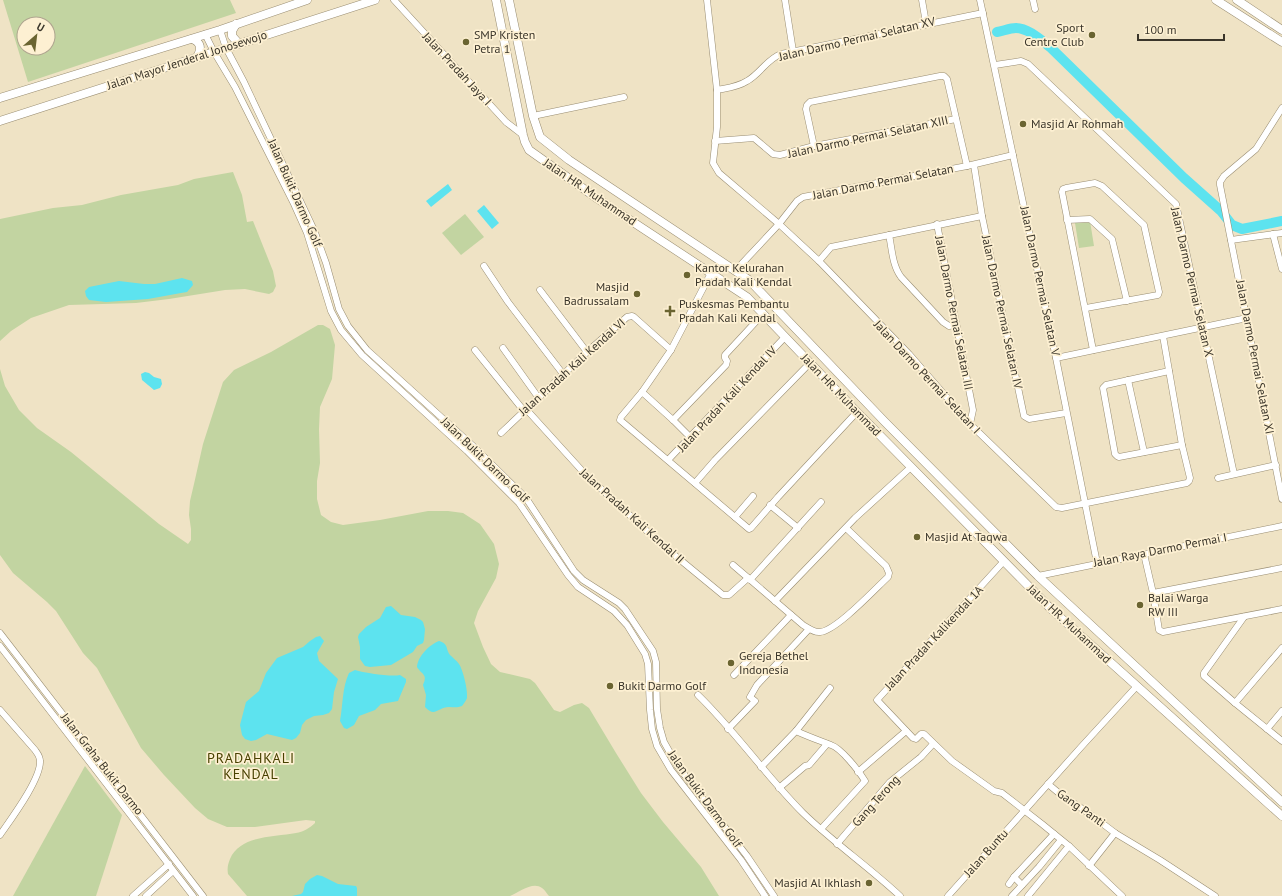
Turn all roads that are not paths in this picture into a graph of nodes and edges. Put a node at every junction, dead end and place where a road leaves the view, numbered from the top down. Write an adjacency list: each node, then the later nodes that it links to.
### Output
1 (307, 0): 17 (main road, Jalan Mayor Jenderal Jonosewojo)
2 (375, 0): 24 (main road, Jalan Mayor Jenderal Jonosewojo)
3 (394, 0): 41 (street, Jalan Pradah Jaya I)
4 (496, 0): 41 (main road, Jalan HR. Muhammad)
5 (509, 0): 38 (main road, Jalan HR. Muhammad)
6 (706, 0): 32 (street, Jalan Darmo Permai Selatan I)
7 (785, 0): 26 (street)
8 (922, 0): 16 (street)
9 (980, 0): 14 (street, Jalan Darmo Permai Selatan V)
10 (1033, 0): 13 (street)
11 (1216, 0): 19 (main road)
12 (1237, 0): 15 (main road)
13 (1035, 9)
14 (983, 13): 16 (street, Jalan Darmo Permai Selatan XV); 29 (street, Jalan Darmo Permai Selatan V)
15 (1270, 21): 19 (main road); 20 (main road)
16 (926, 23): 26 (street, Jalan Darmo Permai Selatan XV)
17 (236, 24): 18 (main road, Jalan Mayor Jenderal Jonosewojo); 24 (main road)
18 (220, 30): 21 (main road, Jalan Mayor Jenderal Jonosewojo); 25 (street, Jalan Bukit Darmo Golf)
19 (1264, 30): 23 (main road)
20 (1282, 30)
21 (205, 34): 22 (main road, Jalan Mayor Jenderal Jonosewojo); 27 (street, Jalan Bukit Darmo Golf)
22 (192, 39): 28 (main road); 34 (main road, Jalan Mayor Jenderal Jonosewojo)
23 (1282, 42)
24 (238, 44): 25 (main road, Jalan Mayor Jenderal Jonosewojo)
25 (226, 48): 27 (main road, Jalan Mayor Jenderal Jonosewojo); 30 (street, Jalan Bukit Darmo Golf)
26 (793, 51): 32 (street, Jalan Darmo Permai Selatan XV)
27 (214, 52): 28 (main road, Jalan Mayor Jenderal Jonosewojo); 31 (street, Jalan Bukit Darmo Golf)
28 (197, 57): 39 (main road, Jalan Mayor Jenderal Jonosewojo)
29 (995, 65): 44 (street, Jalan Darmo Permai Selatan V); 67 (street, Jalan Darmo Permai Selatan X)
30 (238, 70): 31 (street); 35 (street, Jalan Bukit Darmo Golf)
31 (229, 76): 36 (street, Jalan Bukit Darmo Golf)
32 (717, 90): 42 (street, Jalan Darmo Permai Selatan I)
33 (624, 98): 38 (street)
34 (1, 99)
35 (254, 102): 36 (street); 168 (street, Jalan Bukit Darmo Golf)
36 (245, 106): 167 (street, Jalan Bukit Darmo Golf)
37 (1282, 108): 53 (street, Jalan Darmo Permai Selatan XI)
38 (533, 116): 54 (main road, Jalan HR. Muhammad)
39 (2, 118)
40 (956, 119): 43 (street, Jalan Darmo Permai Selatan XIII); 43 (street, Jalan Darmo Permai Selatan IV); 45 (street, Jalan Darmo Permai Selatan IV)
41 (523, 135): 55 (main road, Jalan HR. Muhammad)
42 (715, 141): 43 (street, Jalan Darmo Permai Selatan XIII); 48 (street, Jalan Darmo Permai Selatan I)
43 (814, 146)
44 (1013, 156): 45 (street, Jalan Darmo Permai Selatan); 75 (street, Jalan Darmo Permai Selatan V)
45 (970, 166): 46 (street, Jalan Darmo Permai Selatan IV); 48 (street, Jalan Darmo Permai Selatan)
46 (982, 216): 49 (street); 84 (street, Jalan Darmo Permai Selatan IV)
47 (1067, 220): 62 (street); 62 (street); 63 (street)
48 (779, 224): 56 (street, Jalan Darmo Permai Selatan I); 59 (street, Jalan Darmo Permai Selatan)
49 (937, 224): 52 (street); 66 (street, Jalan Darmo Permai Selatan III)
50 (1282, 233): 51 (street)
51 (1273, 234): 53 (street); 58 (street)
52 (889, 235): 56 (street); 66 (street)
53 (1231, 240): 65 (street, Jalan Darmo Permai Selatan XI)
54 (696, 244): 55 (main road); 59 (main road, Jalan HR. Muhammad)
55 (687, 257): 60 (main road, Jalan HR. Muhammad)
56 (819, 261): 88 (street, Jalan Darmo Permai Selatan I)
57 (484, 266): 78 (street)
58 (1282, 269)
59 (735, 271): 82 (main road, Jalan HR. Muhammad)
60 (711, 273): 64 (main road, Jalan HR. Muhammad); 72 (street)
61 (540, 290): 74 (street)
62 (1127, 301): 63 (street)
63 (1086, 308): 73 (street)
64 (763, 314): 69 (main road, Jalan HR. Muhammad); 86 (street)
65 (1247, 318): 67 (street); 95 (street, Jalan Darmo Permai Selatan XI)
66 (956, 325): 88 (street, Jalan Darmo Permai Selatan III)
67 (1203, 327): 68 (street); 97 (street, Jalan Darmo Permai Selatan X)
68 (1162, 336): 73 (street); 77 (street)
69 (785, 337): 76 (main road, Jalan HR. Muhammad); 91 (street, Jalan Pradah Kali Kendal IV)
70 (503, 348): 81 (street)
71 (476, 350): 83 (street, Jalan Pradah Kali Kendal II)
72 (671, 350): 74 (street, Jalan Pradah Kali Kendal VI); 80 (street)
73 (1093, 350): 75 (street)
74 (587, 352): 78 (street, Jalan Pradah Kali Kendal VI)
75 (1056, 358): 84 (street, Jalan Darmo Permai Selatan V)
76 (810, 363): 85 (main road, Jalan HR. Muhammad); 99 (street)
77 (1169, 371): 79 (street); 92 (street)
78 (564, 374): 81 (street, Jalan Pradah Kali Kendal VI)
79 (1128, 380): 93 (street); 93 (street)
80 (642, 392): 86 (street); 94 (street)
81 (538, 397): 83 (street, Jalan Pradah Kali Kendal VI)
82 (872, 408): 85 (main road); 87 (main road, Jalan HR. Muhammad)
83 (525, 410): 89 (street, Jalan Pradah Kali Kendal VI); 117 (street, Jalan Pradah Kali Kendal II)
84 (1066, 413): 103 (street, Jalan Darmo Permai Selatan V)
85 (860, 415): 90 (main road, Jalan HR. Muhammad); 104 (street)
86 (673, 420): 91 (street)
87 (885, 422): 90 (main road); 105 (main road, Jalan HR. Muhammad)
88 (970, 424): 103 (street, Jalan Darmo Permai Selatan I)
89 (501, 432)
90 (877, 432): 96 (main road, Jalan HR. Muhammad)
91 (690, 437): 94 (street, Jalan Pradah Kali Kendal IV)
92 (1182, 445): 93 (street); 103 (street, Jalan Darmo Permai Selatan I)
93 (1144, 452)
94 (668, 460): 99 (street)
95 (1276, 465): 97 (street); 101 (street, Jalan Darmo Permai Selatan XI)
96 (911, 467): 107 (main road, Jalan HR. Muhammad); 110 (street)
97 (1234, 474): 98 (street)
98 (1218, 478)
99 (695, 483): 106 (street)
100 (753, 496): 106 (street)
101 (1282, 499)
102 (821, 502): 109 (street, Jalan Pradah Kali Kendal II)
103 (1085, 504): 113 (street, Jalan Darmo Permai Selatan V)
104 (770, 505): 106 (street); 109 (street)
105 (972, 511): 107 (main road); 116 (main road, Jalan HR. Muhammad)
106 (735, 517)
107 (963, 520): 112 (main road, Jalan HR. Muhammad)
108 (1282, 526): 111 (street, Jalan Raya Darmo Permai I)
109 (798, 528): 117 (street, Jalan Pradah Kali Kendal II)
110 (846, 528): 119 (street); 123 (street)
111 (1144, 554): 113 (street, Jalan Raya Darmo Permai I); 118 (street)
112 (1004, 562): 128 (main road, Jalan HR. Muhammad); 137 (street, Jalan Pradah Kalikendal 1A)
113 (1097, 563): 116 (street, Jalan Raya Darmo Permai I)
114 (732, 565): 117 (street)
115 (1282, 568): 118 (street)
116 (1038, 576): 142 (main road, Jalan HR. Muhammad)
117 (749, 579): 119 (street)
118 (1152, 593): 122 (street)
119 (775, 601): 121 (street)
120 (1282, 609): 122 (street)
121 (791, 615): 123 (street); 127 (street)
122 (1244, 617): 131 (street)
123 (808, 629): 134 (street)
124 (0, 633): 166 (street, Jalan Graha Bukit Darmo)
125 (0, 646): 157 (street, Jalan Graha Bukit Darmo)
126 (1282, 648): 131 (street)
127 (734, 675)
128 (1137, 686): 144 (main road, Jalan HR. Muhammad); 145 (street, Jalan Buntu)
129 (830, 688): 136 (street)
130 (698, 695): 134 (street)
131 (1235, 703): 135 (street)
132 (0, 710): 152 (street)
133 (1282, 711): 135 (street)
134 (728, 729): 141 (street)
135 (1267, 729): 138 (street)
136 (796, 731): 139 (street); 141 (street)
137 (906, 731): 140 (street); 143 (street)
138 (1282, 741)
139 (826, 744): 143 (street); 146 (street)
140 (933, 744): 148 (street); 155 (street, Gang Terong)
141 (761, 767): 146 (street)
142 (1246, 769): 144 (main road); 147 (main road, Jalan HR. Muhammad)
143 (858, 772): 150 (street)
144 (1238, 778): 149 (main road, Jalan HR. Muhammad)
145 (1048, 784): 148 (street, Jalan Buntu); 151 (street, Gang Panti)
146 (779, 788): 150 (street)
147 (1282, 802)
148 (1025, 810): 153 (street); 170 (street, Jalan Buntu)
149 (1282, 816)
150 (821, 829): 155 (street)
151 (1115, 833): 158 (street); 174 (street, Gang Panti)
152 (0, 834)
153 (1054, 834): 154 (street); 160 (street)
154 (1061, 840): 156 (street); 162 (street)
155 (837, 844): 169 (street)
156 (1069, 846): 158 (street); 172 (street)
157 (168, 864): 159 (street, Jalan Graha Bukit Darmo); 163 (street)
158 (1089, 866): 173 (street)
159 (173, 870): 164 (street); 165 (street, Jalan Graha Bukit Darmo)
160 (1014, 878): 161 (street); 162 (street)
161 (1009, 884)
162 (1022, 885): 171 (street)
163 (133, 896)
164 (146, 896)
165 (193, 896)
166 (203, 896)
167 (765, 896)
168 (774, 896)
169 (900, 896)
170 (948, 896)
171 (1012, 896)
172 (1028, 896)
173 (1121, 896)
174 (1215, 896)

